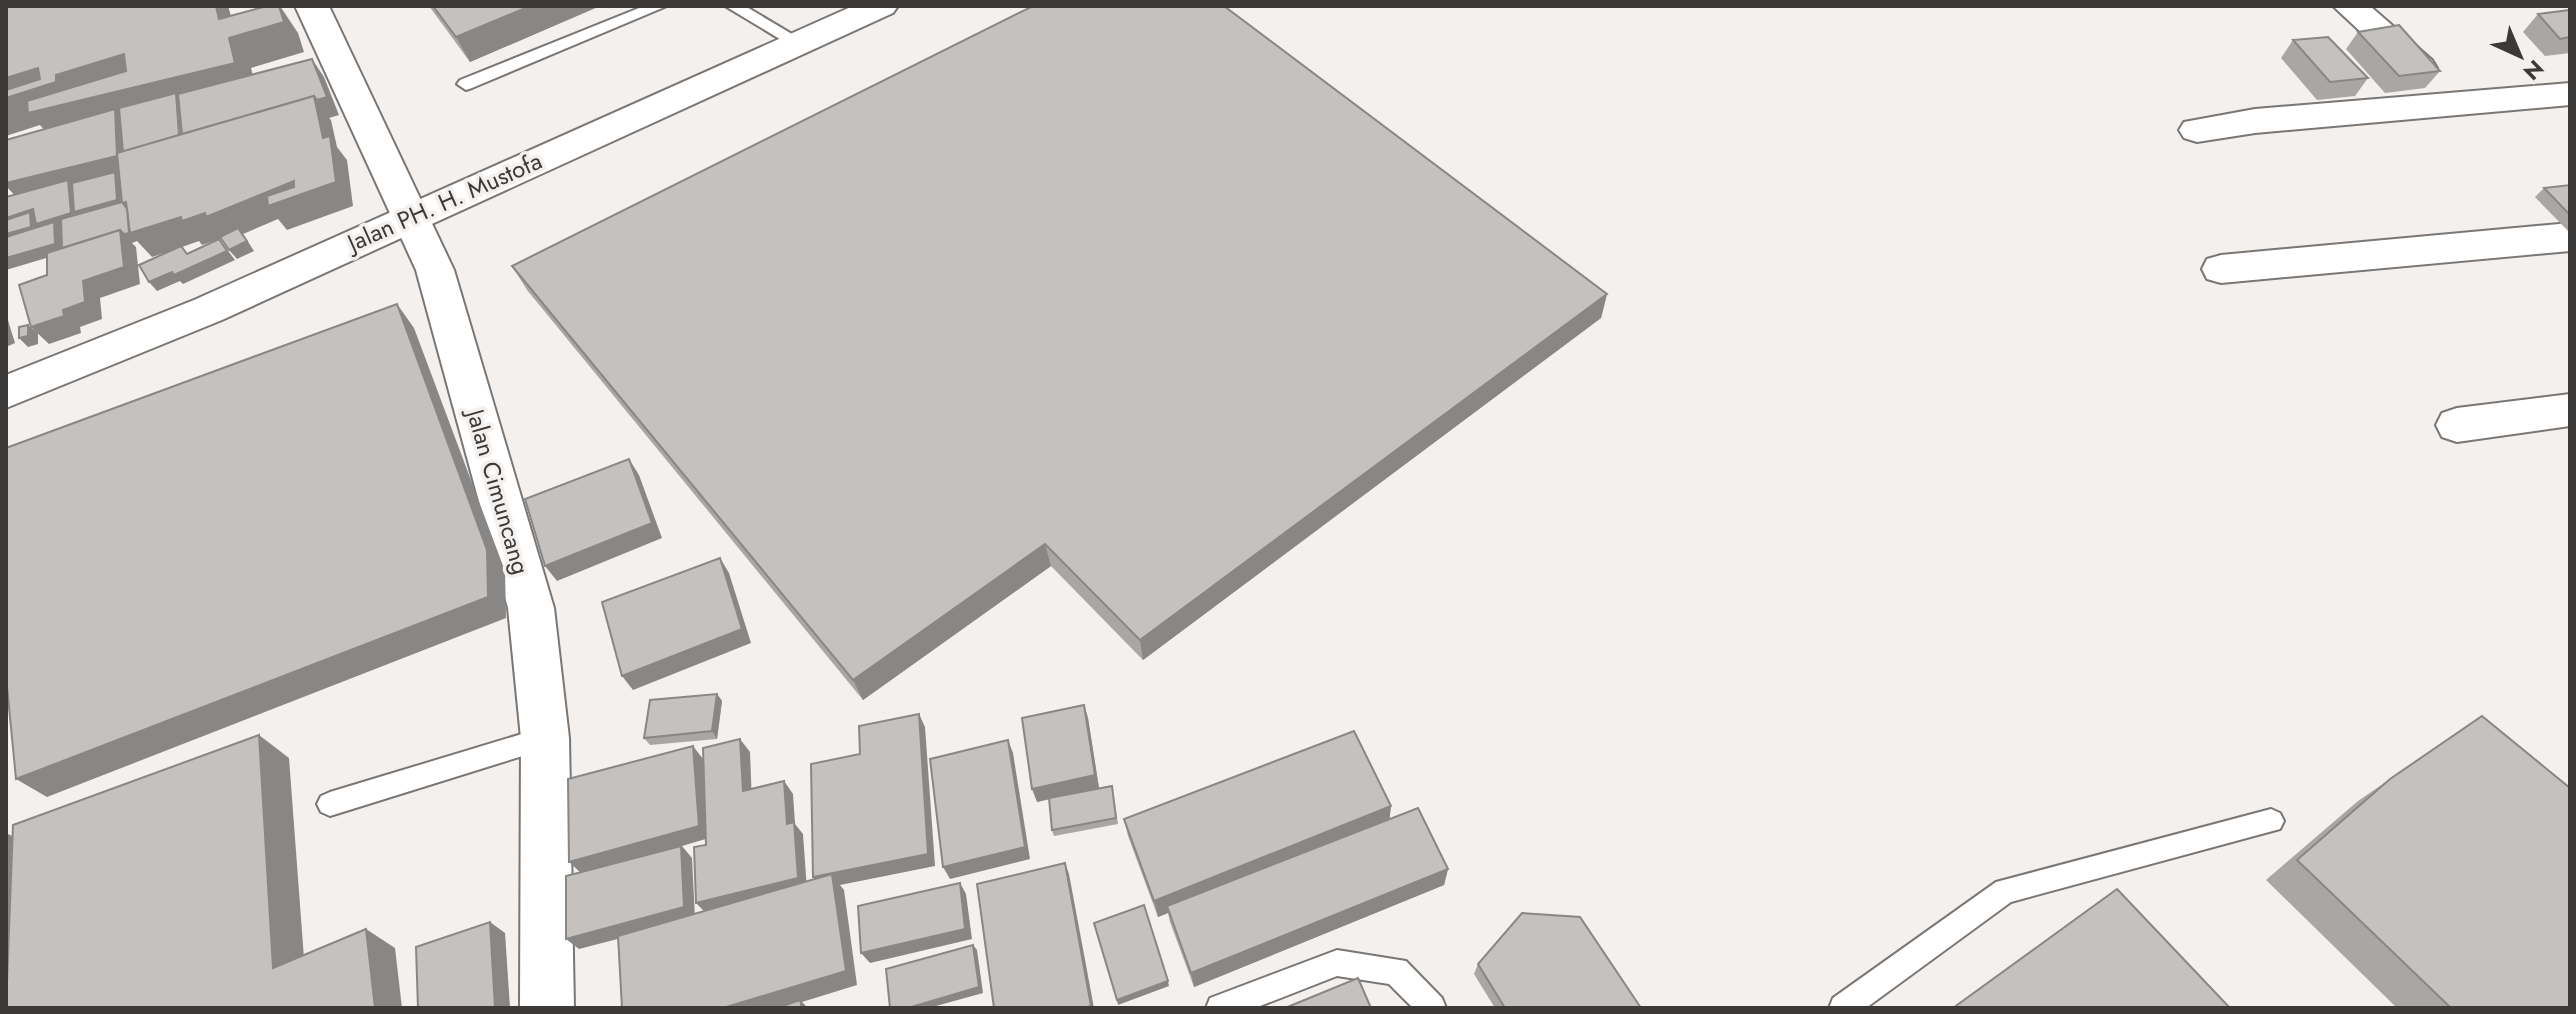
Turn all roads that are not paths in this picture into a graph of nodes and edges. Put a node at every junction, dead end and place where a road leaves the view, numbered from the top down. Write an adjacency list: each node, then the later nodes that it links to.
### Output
1 (312, 6): 11 (main road, Jalan Cimuncang)
2 (659, 6): 7 (lane)
3 (733, 6): 6 (lane)
4 (881, 6): 6 (main road, Jalan PH. H. Mustofa)
5 (2350, 6): 9 (main road)
6 (799, 43): 11 (main road, Jalan PH. H. Mustofa)
7 (466, 84)
8 (2570, 94): 9 (main road)
9 (2460, 104): 10 (main road)
10 (2197, 130)
11 (411, 217): 14 (main road, Jalan PH. H. Mustofa); 17 (main road, Jalan Cimuncang)
12 (2570, 237): 13 (main road)
13 (2221, 269)
14 (6, 392)
15 (2570, 410): 16 (main road)
16 (2457, 425)
17 (545, 738): 18 (lane); 20 (main road, Jalan Cimuncang)
18 (330, 804)
19 (2271, 821): 23 (lane)
20 (547, 1008)
21 (1220, 1008): 22 (lane)
22 (1432, 1008)
23 (1843, 1008)

